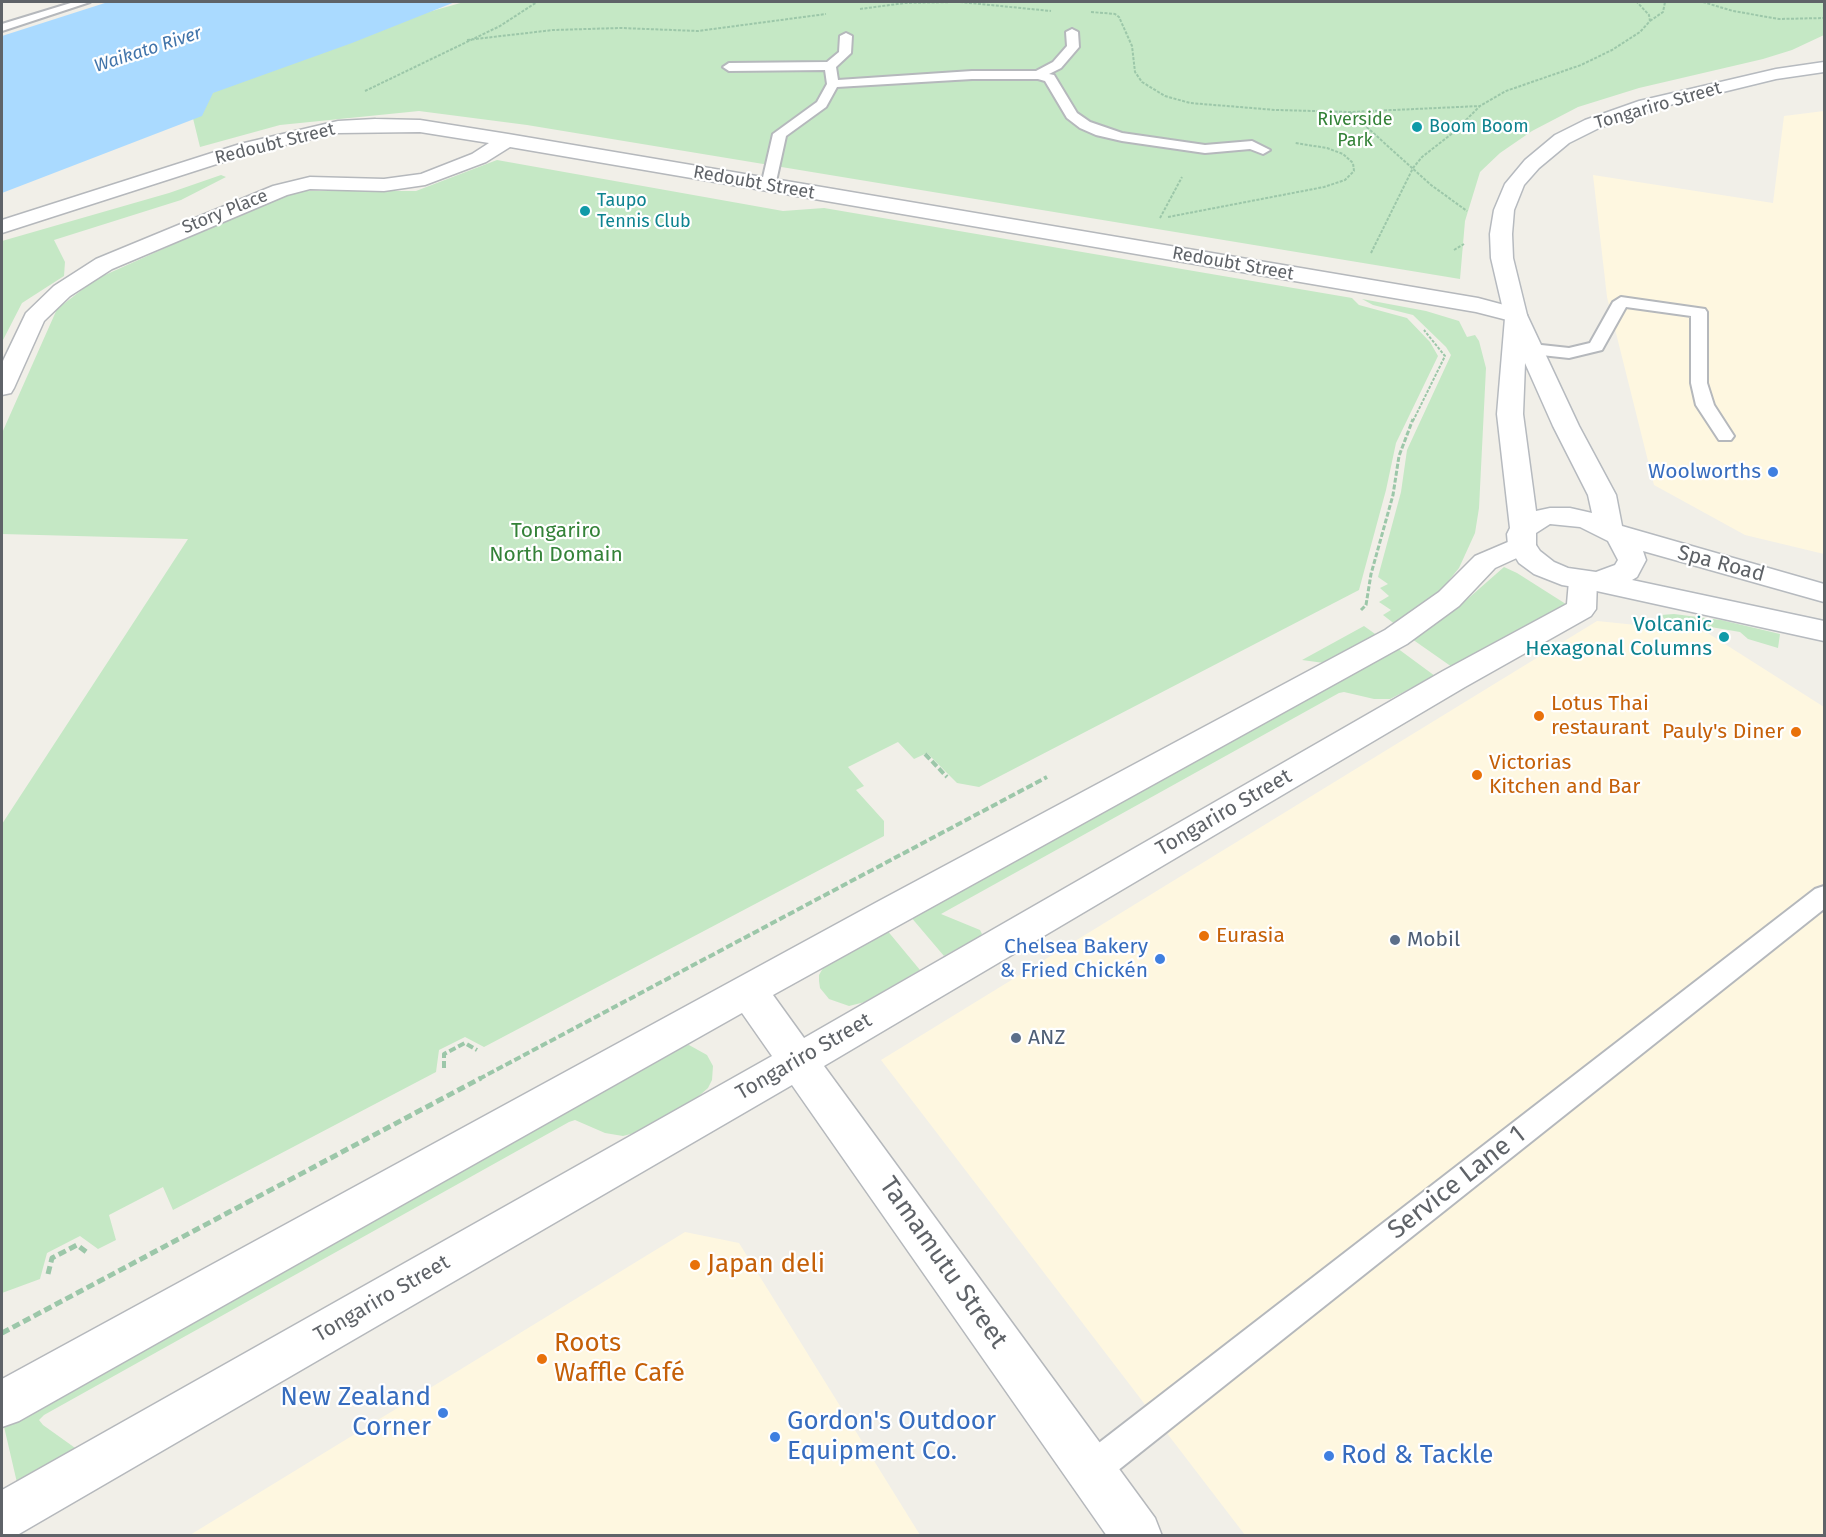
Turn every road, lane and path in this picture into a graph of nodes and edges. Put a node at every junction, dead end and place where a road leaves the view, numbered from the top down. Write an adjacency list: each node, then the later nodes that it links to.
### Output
1 (84, 2): 14 (lane)
2 (537, 2): 17 (path)
3 (955, 2): 8 (path)
4 (960, 2): 9 (path)
5 (1637, 2): 13 (path)
6 (1665, 2): 13 (path)
7 (1703, 2): 12 (path)
8 (854, 10)
9 (1058, 11)
10 (1081, 12): 27 (path)
11 (832, 14): 17 (path)
12 (1824, 18)
13 (1650, 21): 26 (path)
14 (2, 28)
15 (1072, 32): 23 (lane)
16 (846, 36): 19 (lane)
17 (466, 40): 25 (path)
18 (1824, 55): 22 (street, Tongariro Street)
19 (830, 66): 20 (lane); 24 (lane)
20 (729, 67)
21 (1824, 67): 22 (street, Tongariro Street)
22 (1776, 74): 36 (street, Tongariro Street)
23 (1038, 75): 24 (lane); 29 (lane)
24 (833, 84): 32 (lane)
25 (358, 95)
26 (1480, 106): 27 (path); 30 (path)
27 (1350, 112): 30 (path)
28 (508, 141): 32 (street, Redoubt Street); 34 (street, Redoubt Street); 39 (street, Story Place)
29 (1263, 150): 31 (path)
30 (1413, 168): 33 (path); 35 (path)
31 (1185, 171)
32 (768, 186): 36 (street, Redoubt Street)
33 (1471, 213)
34 (2, 227)
35 (1369, 258)
36 (1515, 315): 38 (street, Tongariro Street); 42 (street, Tongariro Street)
37 (1419, 325): 45 (path)
38 (1532, 349): 40 (lane); 41 (street, Tongariro Street)
39 (2, 388)
40 (1725, 436)
41 (1613, 532): 42 (street, Spa Road); 43 (street, Tongariro Street); 44 (street, Spa Road)
42 (1523, 536): 43 (street, Spa Road); 51 (street)
43 (1590, 581): 46 (street, Spa Road); 53 (street, Tongariro Street)
44 (1824, 593)
45 (1360, 611)
46 (1824, 631)
47 (925, 754): 49 (path)
48 (1058, 772): 57 (path)
49 (947, 777)
50 (1824, 896): 59 (lane, Service Lane 1)
51 (748, 991): 53 (street, Tamamutu Street); 58 (street)
52 (477, 1050): 54 (path)
53 (798, 1061): 59 (street, Tamamutu Street); 60 (street, Tongariro Street)
54 (444, 1068)
55 (89, 1254): 56 (path)
56 (48, 1275)
57 (2, 1334)
58 (2, 1404)
59 (1090, 1471): 61 (street, Tamamutu Street)
60 (2, 1517)
61 (1137, 1536)

